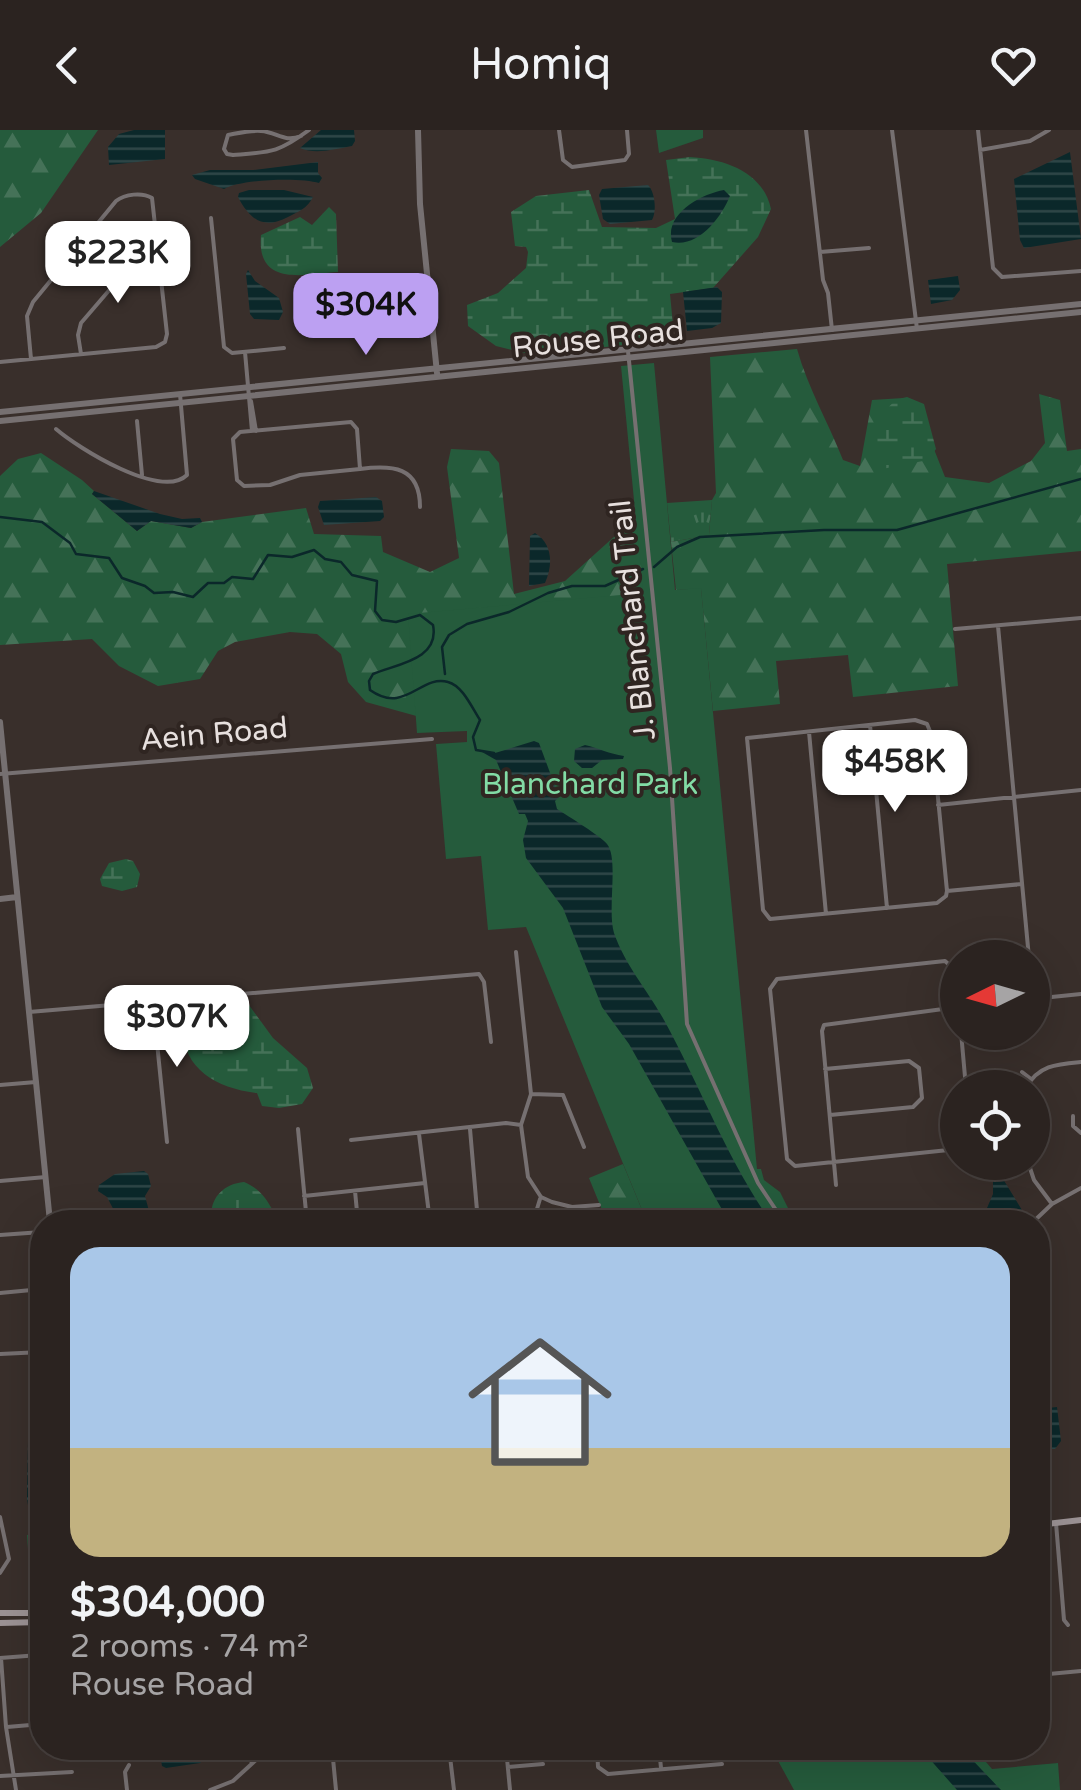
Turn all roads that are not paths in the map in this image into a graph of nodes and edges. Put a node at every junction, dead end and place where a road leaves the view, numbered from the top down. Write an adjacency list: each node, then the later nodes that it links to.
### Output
1 (309, 130): 9 (street)
2 (418, 130): 26 (street)
3 (560, 130): 4 (street)
4 (627, 130)
5 (806, 130): 13 (street)
6 (892, 130): 18 (street)
7 (978, 130): 10 (street)
8 (1049, 130): 10 (street)
9 (300, 136): 9 (street)
10 (980, 150): 15 (street)
11 (211, 218): 21 (street)
12 (869, 248): 13 (street)
13 (820, 252): 19 (street)
14 (160, 265): 22 (street); 22 (street); 24 (street)
15 (1081, 270)
16 (1081, 304): 18 (street, Rouse Road)
17 (1081, 312): 18 (street, Rouse Road)
18 (916, 325): 19 (street, Rouse Road); 23 (street, Rouse Road)
19 (832, 330): 23 (street, Rouse Road)
20 (284, 348): 21 (street)
21 (246, 352): 27 (street)
22 (81, 354): 24 (street)
23 (628, 355): 26 (street, Rouse Road); 98 (street, J. Blanchard Trail)
24 (30, 359): 25 (street)
25 (0, 362)
26 (438, 374): 27 (street, Rouse Road)
27 (250, 394): 28 (street, Rouse Road); 33 (street)
28 (180, 398): 29 (street, Rouse Road); 30 (street, Rouse Road); 35 (street)
29 (0, 412)
30 (0, 420)
31 (137, 421): 35 (street)
32 (56, 429): 35 (street)
33 (254, 431): 34 (street); 34 (street)
34 (360, 469): 36 (street)
35 (142, 474)
36 (420, 507)
37 (1081, 618): 38 (street)
38 (998, 626): 39 (street); 46 (street)
39 (955, 628)
40 (0, 722): 44 (street)
41 (870, 725): 42 (street); 47 (street); 52 (street)
42 (809, 732): 53 (street); 53 (street)
43 (432, 739): 44 (street, Aein Road)
44 (2, 774): 50 (street)
45 (1081, 790): 46 (street)
46 (1014, 797): 47 (street); 48 (street)
47 (938, 804): 49 (street)
48 (1022, 884): 49 (street); 54 (street)
49 (947, 892): 52 (street)
50 (17, 897): 51 (street); 61 (street)
51 (0, 899)
52 (887, 908): 53 (street)
53 (826, 914)
54 (1027, 940)
55 (516, 952): 68 (street)
56 (940, 962): 80 (street)
57 (1081, 994): 58 (street)
58 (1050, 997)
59 (153, 1001): 61 (street); 62 (street); 77 (street)
60 (940, 1009): 64 (street)
61 (29, 1012): 66 (street)
62 (490, 1042)
63 (1081, 1062): 65 (street)
64 (825, 1069): 69 (street); 69 (street)
65 (1042, 1070)
66 (36, 1082): 67 (street); 81 (street)
67 (0, 1085)
68 (531, 1094): 71 (street); 78 (street)
69 (830, 1115): 80 (street)
70 (1072, 1116): 74 (street)
71 (521, 1124): 72 (street); 89 (street)
72 (470, 1129): 75 (street); 96 (street)
73 (298, 1130): 88 (street)
74 (1081, 1133)
75 (419, 1134): 76 (street); 84 (street)
76 (351, 1140)
77 (167, 1142)
78 (584, 1147)
79 (940, 1151): 80 (street)
80 (834, 1162): 85 (street)
81 (46, 1177): 83 (street); 92 (street)
82 (1034, 1180): 90 (street)
83 (0, 1181)
84 (425, 1183): 87 (street); 95 (street)
85 (836, 1184)
86 (1081, 1188): 90 (street)
87 (354, 1191): 88 (street); 94 (street)
88 (304, 1196): 93 (street)
89 (541, 1197): 91 (street); 97 (street)
90 (1052, 1204): 99 (street)
91 (599, 1205)
92 (49, 1210)
93 (306, 1210)
94 (356, 1210)
95 (428, 1210)
96 (477, 1210)
97 (536, 1210)
98 (776, 1210)
99 (1046, 1210)
100 (30, 1233): 101 (street)
101 (0, 1236)
102 (30, 1290): 103 (street)
103 (0, 1293)
104 (30, 1353): 105 (street)
105 (0, 1354)
106 (0, 1520): 110 (street)
107 (1081, 1520): 109 (main road)
108 (1050, 1523): 109 (main road)
109 (1056, 1523): 115 (street)
110 (0, 1572)
111 (30, 1613): 112 (main road)
112 (0, 1614)
113 (30, 1622): 114 (main road)
114 (0, 1623)
115 (1068, 1624)
116 (30, 1656): 117 (street)
117 (0, 1658): 121 (street)
118 (1081, 1671): 119 (street)
119 (1050, 1674)
120 (30, 1725): 121 (street)
121 (6, 1727): 136 (street)
122 (251, 1760): 129 (street)
123 (257, 1760): 129 (street)
124 (333, 1760): 141 (street)
125 (451, 1760): 142 (street)
126 (507, 1760): 133 (street)
127 (597, 1760): 134 (street)
128 (660, 1760): 134 (street)
129 (254, 1763): 140 (street)
130 (544, 1764): 133 (street)
131 (722, 1764): 134 (street)
132 (129, 1765): 139 (street)
133 (508, 1767): 143 (street)
134 (661, 1770)
135 (72, 1772): 136 (street)
136 (13, 1775): 137 (street); 138 (street)
137 (0, 1776)
138 (16, 1790)
139 (127, 1790)
140 (210, 1790)
141 (336, 1790)
142 (454, 1790)
143 (510, 1790)

